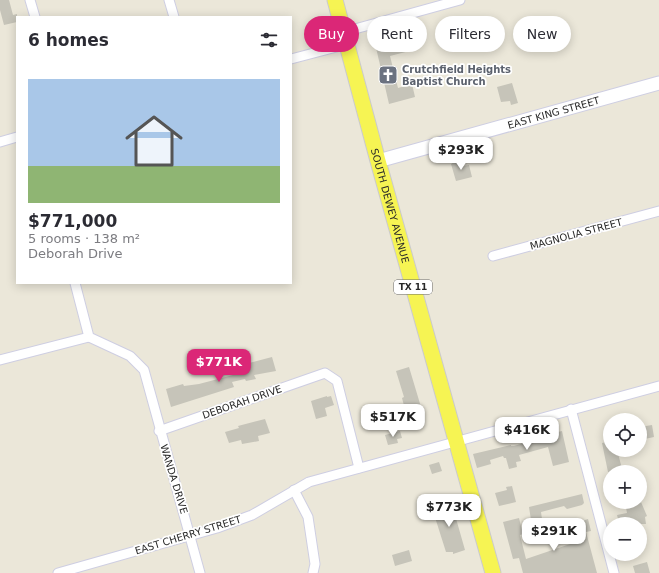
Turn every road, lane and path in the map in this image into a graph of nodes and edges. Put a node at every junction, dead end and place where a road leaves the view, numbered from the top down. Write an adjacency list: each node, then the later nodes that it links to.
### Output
1 (30, 0): 5 (street)
2 (169, 0): 6 (street)
3 (335, 0): 7 (main road, SOUTH DEWEY AVENUE / TX 11)
4 (460, 0): 8 (street)
5 (35, 16)
6 (174, 16)
7 (340, 16)
8 (359, 34)
9 (309, 52): 11 (street)
10 (350, 52): 15 (main road, SOUTH DEWEY AVENUE / TX 11)
11 (292, 59)
12 (659, 83): 15 (street, EAST KING STREET)
13 (16, 138): 14 (street)
14 (0, 142)
15 (378, 161): 24 (main road, SOUTH DEWEY AVENUE / TX 11)
16 (659, 212): 17 (street, MAGNOLIA STREET)
17 (493, 256)
18 (75, 284): 19 (street)
19 (89, 337): 20 (street); 23 (street, WANDA DRIVE)
20 (0, 360)
21 (659, 386): 22 (street, EAST CHERRY STREET)
22 (571, 409): 24 (street, EAST CHERRY STREET); 32 (street)
23 (159, 431): 25 (street, DEBORAH DRIVE); 27 (street, WANDA DRIVE)
24 (455, 442): 25 (street, EAST CHERRY STREET); 31 (main road, SOUTH DEWEY AVENUE / TX 11)
25 (359, 468): 26 (street, EAST CHERRY STREET)
26 (294, 490): 27 (street, EAST CHERRY STREET); 30 (street)
27 (190, 536): 28 (street, EAST CHERRY STREET); 29 (street, WANDA DRIVE)
28 (58, 573)
29 (200, 573)
30 (313, 573)
31 (492, 573)
32 (614, 573)

